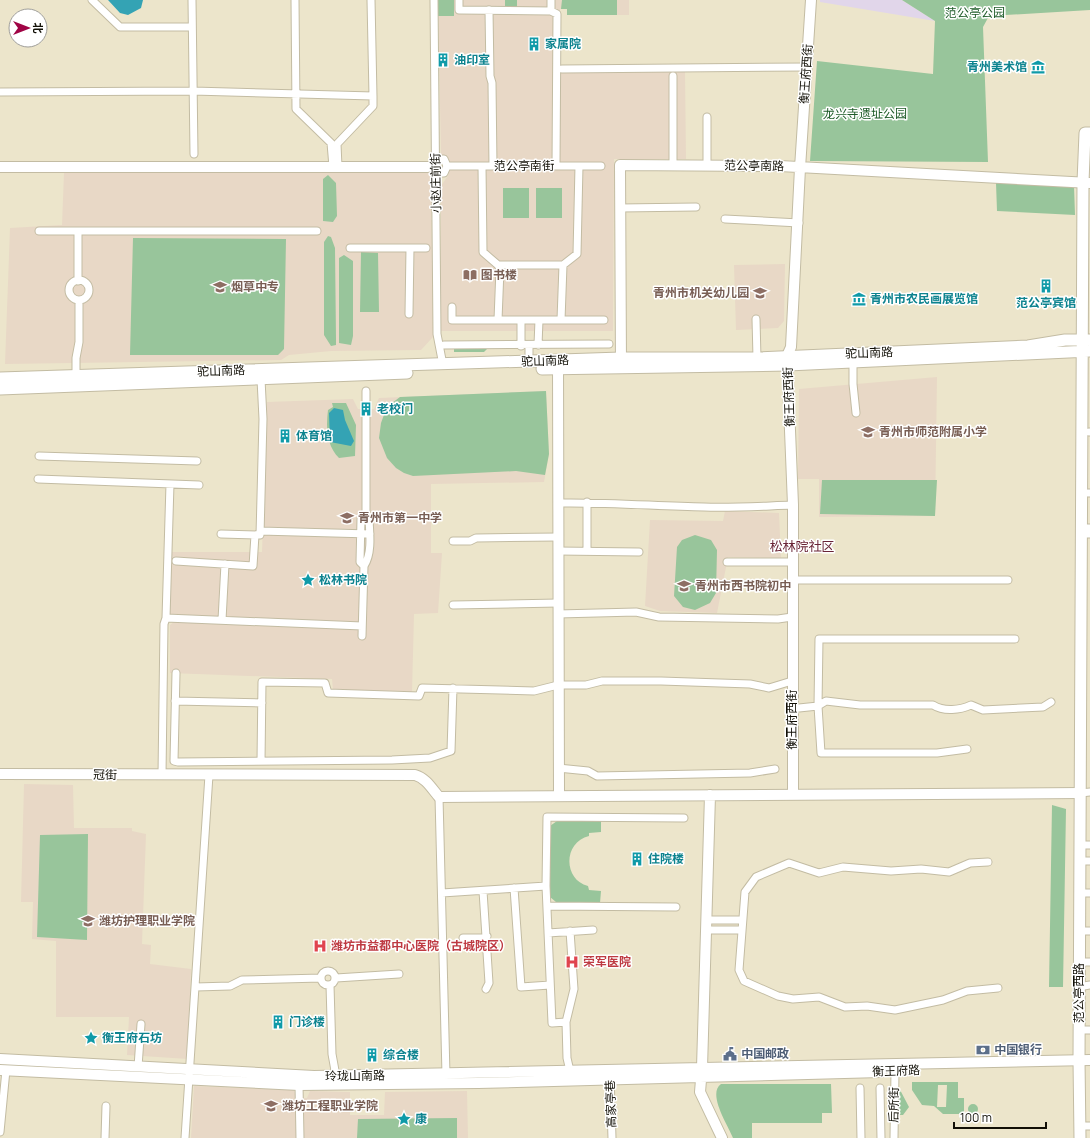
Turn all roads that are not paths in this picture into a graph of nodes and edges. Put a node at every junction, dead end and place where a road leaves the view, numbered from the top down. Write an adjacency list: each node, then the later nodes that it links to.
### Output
1 (92, 0): 11 (street)
2 (192, 0): 11 (street)
3 (295, 0): 17 (street)
4 (371, 0): 18 (street)
5 (434, 0): 22 (street, 小赵庄前街)
6 (459, 0): 9 (street)
7 (551, 0): 10 (street)
8 (811, 0): 12 (street, 衡王府西街)
9 (489, 10): 10 (street); 25 (street)
10 (551, 11): 26 (street)
11 (192, 27): 15 (street)
12 (807, 67): 13 (street); 34 (street, 衡王府西街)
13 (562, 69)
14 (673, 76): 29 (street)
15 (193, 91): 16 (street); 17 (street); 21 (street)
16 (0, 92)
17 (294, 94): 18 (street); 32 (street)
18 (373, 96): 32 (street)
19 (707, 117): 30 (street)
20 (1090, 133): 36 (main road, 范公亭西路)
21 (194, 154)
22 (436, 159): 23 (street); 35 (street, 小赵庄前街)
23 (447, 166): 24 (street, 范公亭南街); 35 (street)
24 (482, 166): 25 (street, 范公亭南街); 47 (street)
25 (492, 166): 26 (street, 范公亭南街)
26 (556, 166): 27 (street, 范公亭南街)
27 (579, 166): 28 (street, 范公亭南街); 48 (street)
28 (600, 166)
29 (673, 166): 30 (street, 范公亭南路); 38 (street, 范公亭南路)
30 (707, 166): 34 (street, 范公亭南路)
31 (0, 167): 32 (street)
32 (335, 167): 33 (street)
33 (428, 167)
34 (800, 168): 36 (street, 范公亭南路); 40 (street, 衡王府西街)
35 (436, 174): 70 (street, 小赵庄前街)
36 (1087, 182): 59 (main road, 范公亭西路)
37 (696, 207): 38 (street)
38 (620, 208): 69 (street, 范公亭南路)
39 (725, 219): 40 (street)
40 (799, 223): 68 (street, 衡王府西街)
41 (40, 231): 42 (street)
42 (78, 231): 43 (street); 49 (street)
43 (317, 231)
44 (350, 248): 45 (street)
45 (410, 248): 46 (street); 52 (street)
46 (426, 248)
47 (498, 265): 48 (street); 54 (street)
48 (563, 266): 57 (street)
49 (78, 281): 50 (street); 50 (street)
50 (79, 300): 72 (street)
51 (452, 307): 54 (street)
52 (409, 314)
53 (756, 319): 66 (street)
54 (498, 320): 55 (street)
55 (521, 320): 56 (street); 63 (street)
56 (539, 320): 57 (street); 62 (street)
57 (561, 320): 58 (street)
58 (604, 320)
59 (1088, 343): 67 (main road, 驼山南路); 78 (main road, 范公亭西路); 133 (main road, 范公亭西路)
60 (609, 344): 62 (street)
61 (444, 345): 63 (street)
62 (538, 345): 64 (street)
63 (520, 346): 64 (street)
64 (529, 346): 65 (street)
65 (529, 354)
66 (757, 358): 68 (main road, 驼山南路); 69 (main road, 驼山南路)
67 (853, 358): 68 (main road, 驼山南路); 77 (street)
68 (788, 361): 69 (main road, 驼山南路); 87 (street, 衡王府西街)
69 (621, 363): 71 (main road, 驼山南路)
70 (443, 365): 71 (main road, 驼山南路); 72 (main road, 驼山南路)
71 (558, 365): 74 (main road, 驼山南路); 86 (street)
72 (76, 376): 73 (main road, 驼山南路)
73 (0, 378)
74 (261, 380): 75 (main road, 驼山南路); 90 (street)
75 (0, 389)
76 (366, 391): 88 (street)
77 (856, 413)
78 (1089, 432): 84 (main road, 范公亭西路)
79 (39, 456): 80 (street)
80 (197, 461)
81 (38, 479): 82 (street)
82 (170, 484): 83 (street); 110 (street)
83 (198, 485)
84 (1089, 493): 89 (main road, 范公亭西路)
85 (587, 502): 86 (street); 87 (street); 97 (street)
86 (558, 503): 94 (street)
87 (793, 505): 101 (street, 衡王府西街)
88 (366, 518): 92 (street); 93 (street)
89 (1089, 531): 106 (main road, 范公亭西路)
90 (257, 533): 91 (street); 92 (street); 102 (street)
91 (221, 534)
92 (360, 534): 93 (street); 103 (street)
93 (370, 534): 103 (street)
94 (558, 537): 95 (street); 96 (street)
95 (453, 541)
96 (558, 551): 97 (street); 108 (street)
97 (587, 551): 98 (street)
98 (639, 552)
99 (176, 561): 102 (street)
100 (727, 562): 101 (street)
101 (792, 562): 104 (street, 衡王府西街)
102 (225, 564): 111 (street)
103 (364, 566): 112 (street)
104 (792, 580): 105 (street); 109 (street, 衡王府西街)
105 (1008, 580)
106 (1088, 597): 115 (main road, 范公亭西路)
107 (453, 605): 108 (street)
108 (558, 608): 109 (street); 118 (street)
109 (792, 617): 117 (street, 衡王府西街)
110 (166, 618): 111 (street); 132 (street)
111 (222, 620): 112 (street)
112 (362, 626): 113 (street)
113 (362, 636)
114 (1015, 639): 123 (street)
115 (1088, 645): 125 (main road, 范公亭西路)
116 (176, 673): 120 (street)
117 (792, 681): 118 (street); 134 (street, 衡王府西街)
118 (558, 685): 119 (street); 128 (street)
119 (453, 688): 122 (street); 127 (street)
120 (175, 701): 122 (street); 127 (street)
121 (1051, 702): 123 (street)
122 (262, 703): 127 (street)
123 (818, 706): 124 (street); 126 (street)
124 (799, 708)
125 (1088, 729): 133 (main road, 范公亭西路)
126 (967, 749)
127 (261, 761)
128 (558, 768): 129 (street); 136 (street)
129 (775, 769)
130 (0, 774): 132 (street, 冠街)
131 (209, 775): 132 (street, 冠街); 137 (street, 冠街); 165 (street)
132 (162, 776)
133 (1085, 792): 134 (street); 139 (main road, 范公亭西路); 172 (main road, 范公亭西路)
134 (793, 794): 135 (street)
135 (710, 795): 136 (street); 150 (street)
136 (559, 796): 137 (street)
137 (439, 797): 145 (street)
138 (684, 818): 142 (street)
139 (1087, 845): 140 (main road, 范公亭西路)
140 (1087, 861): 146 (main road, 范公亭西路)
141 (988, 862): 149 (street)
142 (546, 886): 143 (street); 147 (street)
143 (514, 888): 144 (street); 163 (street)
144 (483, 891): 145 (street); 156 (street)
145 (442, 893): 179 (street)
146 (1087, 893): 154 (main road, 范公亭西路)
147 (547, 906): 148 (street); 155 (street)
148 (676, 907)
149 (742, 920): 150 (street); 152 (street)
150 (706, 925): 152 (street); 177 (street)
151 (593, 930): 153 (street)
152 (742, 930): 166 (street)
153 (570, 931): 155 (street); 168 (street)
154 (1087, 931): 158 (main road, 范公亭西路)
155 (548, 933): 163 (street)
156 (487, 936): 157 (street); 167 (street)
157 (463, 938)
158 (1087, 962): 164 (main road, 范公亭西路)
159 (399, 974): 161 (street)
160 (321, 978): 161 (street); 162 (street); 165 (street)
161 (336, 978): 162 (street)
162 (330, 985): 181 (street)
163 (550, 985): 168 (street)
164 (1087, 985): 170 (main road, 范公亭西路)
165 (196, 987): 178 (street)
166 (998, 988)
167 (486, 989)
168 (566, 1022): 175 (street)
169 (141, 1024): 173 (street)
170 (1087, 1030): 172 (main road, 范公亭西路)
171 (0, 1059): 173 (street, 玲珑山南路)
172 (1084, 1063): 176 (street, 衡王府路); 177 (street, 衡王府路); 186 (main road, 范公亭西路); 196 (main road, 范公亭西路)
173 (138, 1067): 178 (street, 玲珑山南路)
174 (3, 1070): 178 (street, 玲珑山南路); 187 (street)
175 (570, 1071): 179 (street, 玲珑山南路); 180 (street, 玲珑山南路)
176 (895, 1071): 177 (street, 衡王府路); 195 (street, 后所街)
177 (702, 1072): 180 (street, 玲珑山南路); 192 (street)
178 (190, 1075): 181 (street, 玲珑山南路); 182 (street, 玲珑山南路); 189 (street)
179 (446, 1075): 181 (street, 玲珑山南路)
180 (610, 1075): 182 (street, 玲珑山南路); 191 (street, 高家亭巷)
181 (336, 1076)
182 (299, 1085): 190 (street)
183 (860, 1088): 193 (street)
184 (880, 1088): 194 (street)
185 (106, 1106): 188 (street)
186 (1087, 1126): 197 (main road, 范公亭西路)
187 (0, 1132)
188 (104, 1138)
189 (186, 1138)
190 (300, 1138)
191 (612, 1138)
192 (722, 1138)
193 (861, 1138)
194 (881, 1138)
195 (894, 1138)
196 (1080, 1138)
197 (1084, 1138)

